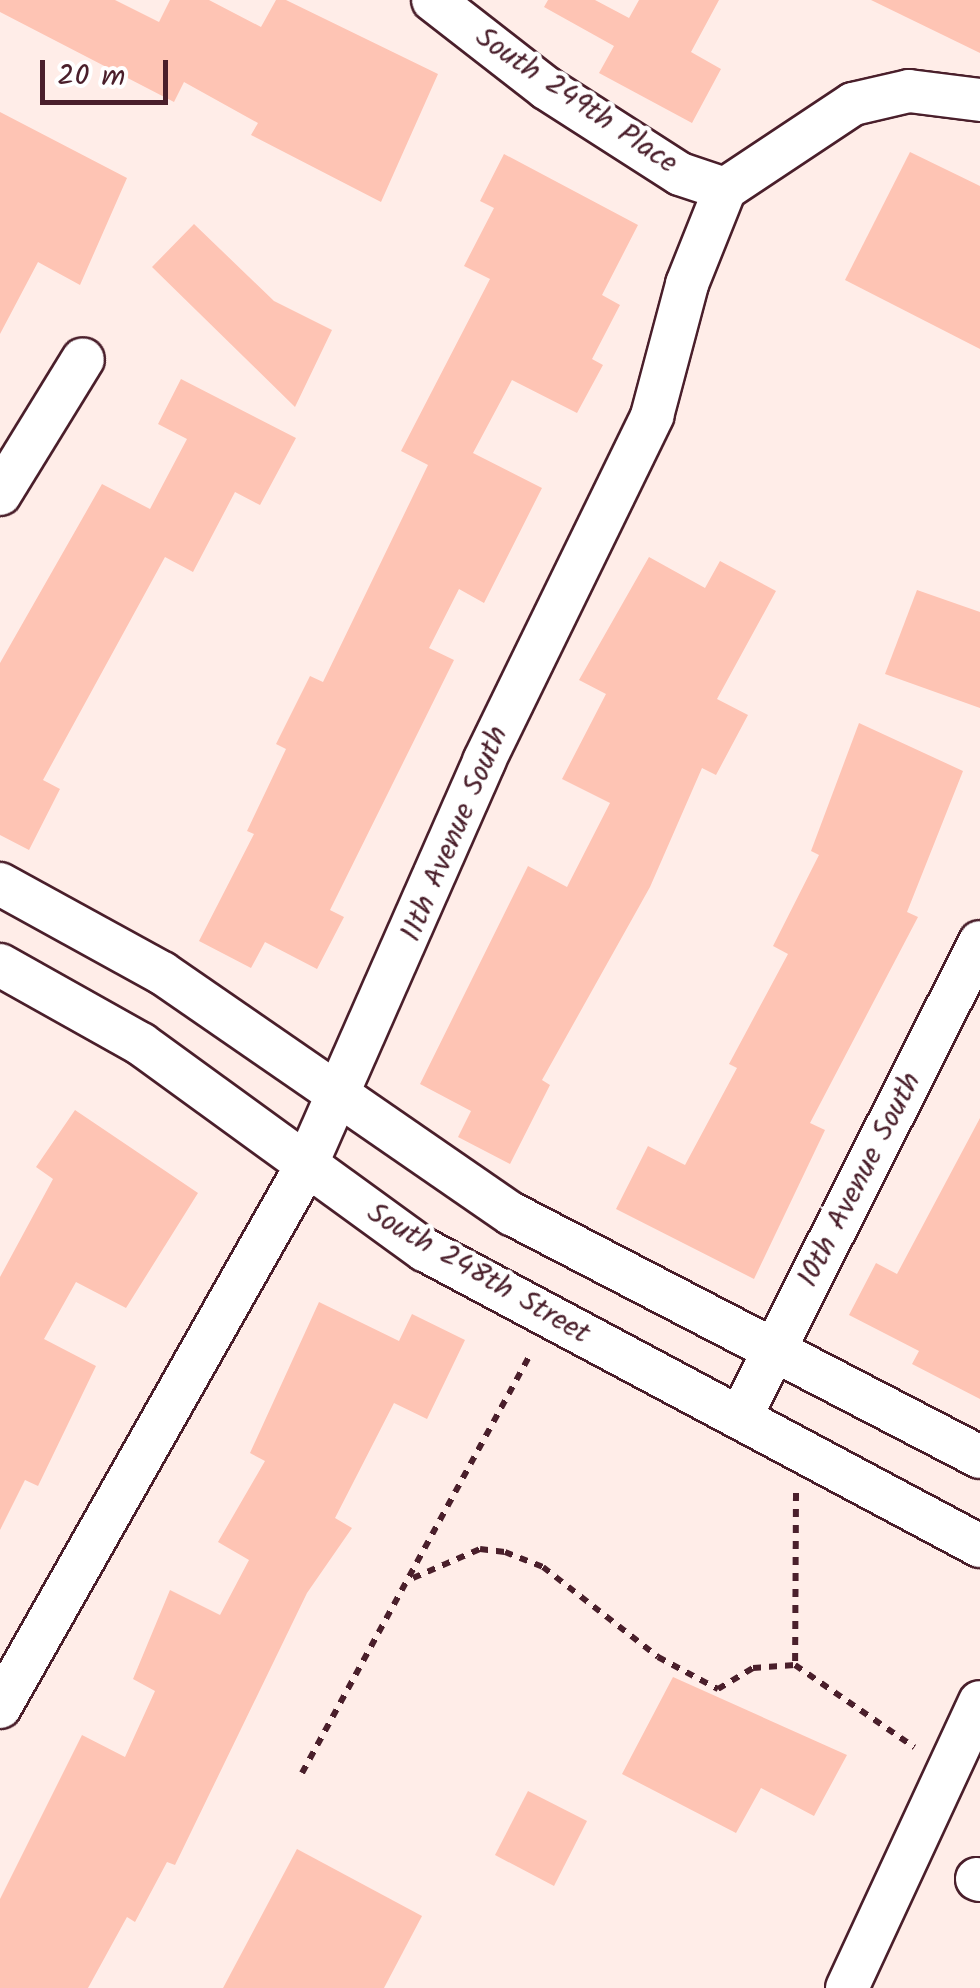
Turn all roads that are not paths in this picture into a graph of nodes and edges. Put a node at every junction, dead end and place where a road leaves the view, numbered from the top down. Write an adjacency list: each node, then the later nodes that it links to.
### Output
1 (433, 0): 3 (street, South 249th Place)
2 (980, 100): 3 (street)
3 (725, 189): 9 (street, 11th Avenue South)
4 (83, 359): 5 (street)
5 (0, 494)
6 (0, 884): 9 (street)
7 (980, 942): 11 (street, 10th Avenue South)
8 (0, 965): 10 (street, South 248th Street)
9 (336, 1096): 10 (street, 11th Avenue South); 11 (street)
10 (304, 1170): 12 (street, South 248th Street); 16 (street, 11th Avenue South)
11 (774, 1350): 12 (street, 10th Avenue South); 13 (street)
12 (740, 1418): 14 (street, South 248th Street)
13 (980, 1456)
14 (980, 1546)
15 (980, 1702): 17 (street)
16 (0, 1707)
17 (847, 1988)

